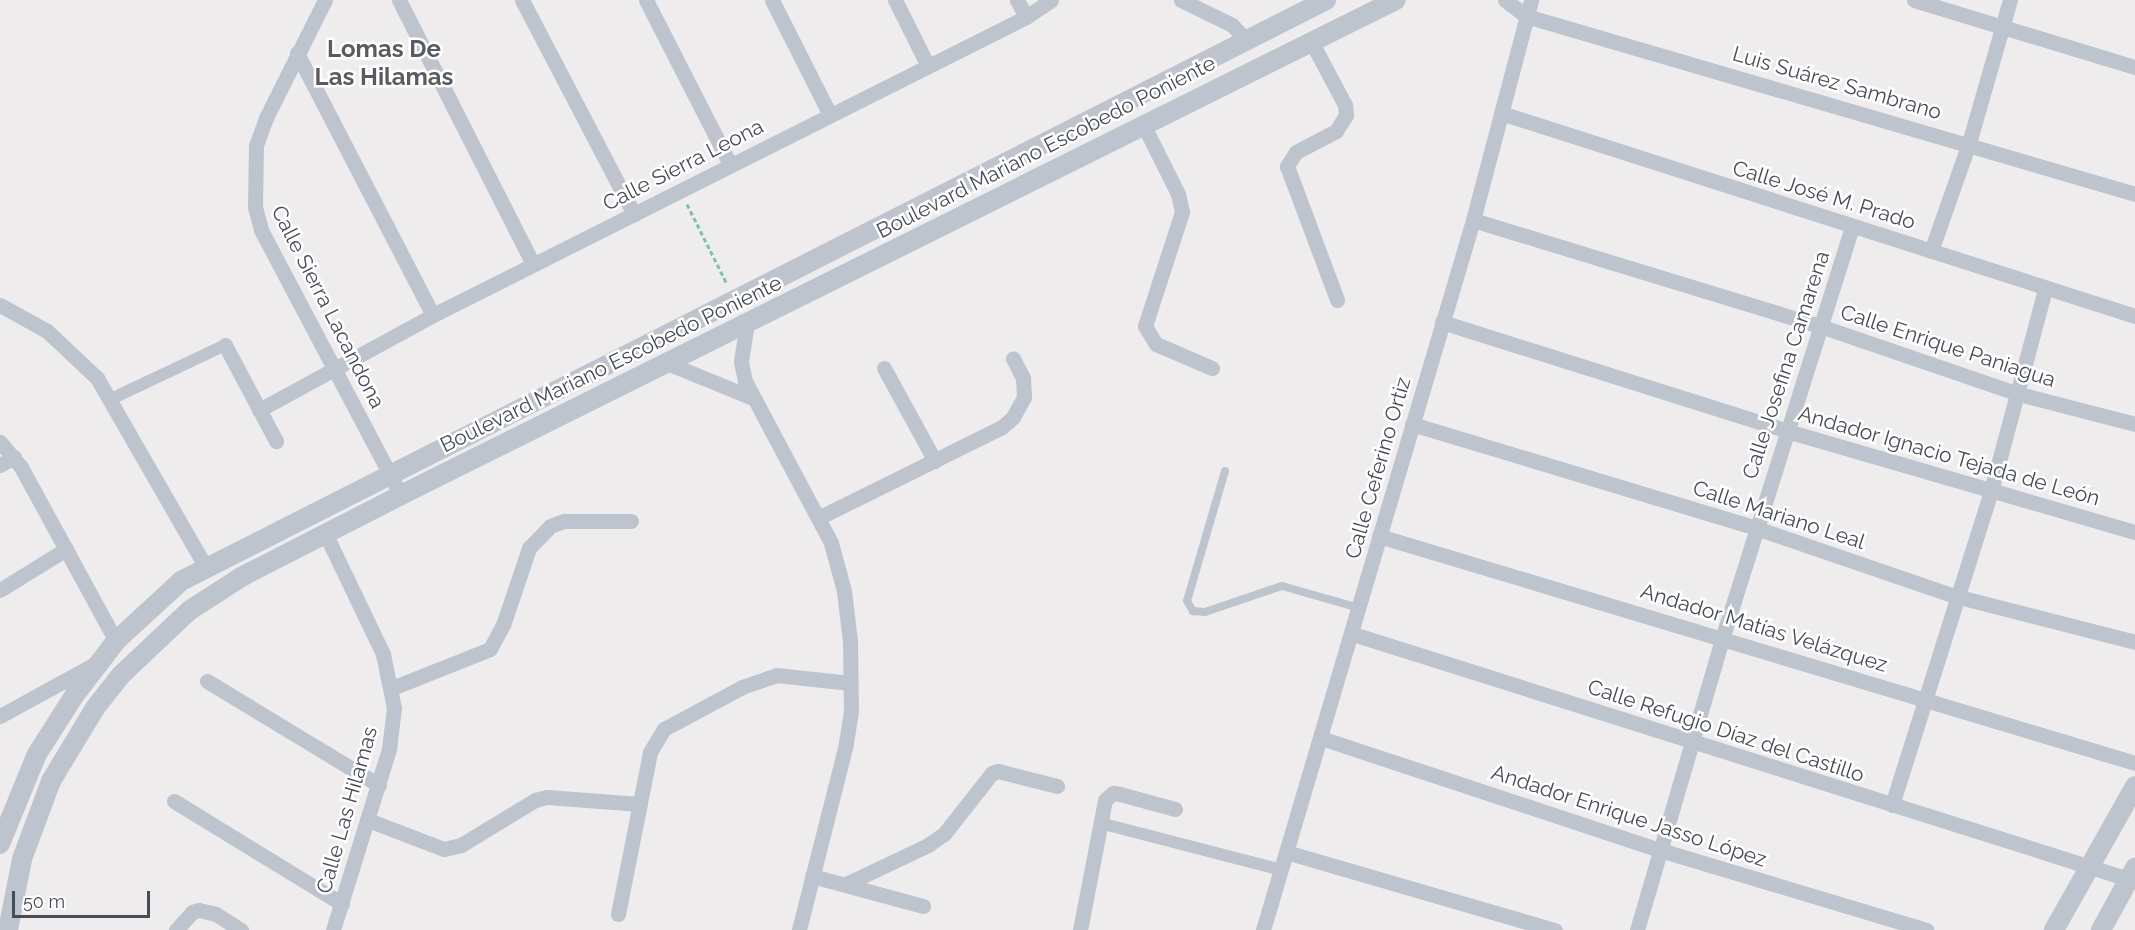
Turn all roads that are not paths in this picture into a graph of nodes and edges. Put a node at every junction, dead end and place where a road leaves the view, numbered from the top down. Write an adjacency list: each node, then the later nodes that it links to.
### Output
1 (325, 0): 21 (street, Calle Sierra Lacandona)
2 (399, 0): 36 (street)
3 (522, 0): 32 (street)
4 (646, 0): 28 (street)
5 (772, 0): 24 (street)
6 (895, 0): 22 (street)
7 (1017, 0): 17 (street)
8 (1051, 0): 17 (street, Calle Sierra Leona)
9 (1181, 0): 19 (street)
10 (1326, 0): 19 (street, Boulevard Mariano Escobedo Poniente)
11 (1396, 0): 20 (street, Boulevard Mariano Escobedo Poniente)
12 (1505, 0): 16 (street)
13 (1531, 0): 16 (street, Calle Ceferino Ortiz)
14 (1914, 0): 18 (street)
15 (2010, 0): 18 (street)
16 (1526, 16): 25 (street, Calle Ceferino Ortiz); 27 (street, Luis Suárez Sambrano)
17 (1026, 17): 22 (street, Calle Sierra Leona)
18 (2001, 27): 23 (street); 27 (street)
19 (1247, 41): 29 (street, Boulevard Mariano Escobedo Poniente)
20 (1311, 41): 26 (street, Boulevard Mariano Escobedo Poniente); 38 (street)
21 (297, 53): 40 (street); 48 (street, Calle Sierra Lacandona)
22 (927, 64): 24 (street, Calle Sierra Leona)
23 (2135, 67)
24 (829, 113): 28 (street, Calle Sierra Leona)
25 (1501, 114): 33 (street, Calle Ceferino Ortiz); 34 (street, Calle José M. Prado)
26 (1144, 126): 31 (street, Boulevard Mariano Escobedo Poniente); 50 (street)
27 (1969, 143): 30 (street, Luis Suárez Sambrano); 35 (street)
28 (730, 164): 32 (street, Calle Sierra Leona)
29 (988, 174): 31 (street); 64 (street, Boulevard Mariano Escobedo Poniente)
30 (2135, 194)
31 (1001, 198): 43 (street, Boulevard Mariano Escobedo Poniente)
32 (634, 214): 36 (street, Calle Sierra Leona)
33 (1473, 220): 42 (street, Calle Ceferino Ortiz); 44 (street, Calle Enrique Paniagua)
34 (1852, 227): 35 (street, Calle José M. Prado); 44 (street, Calle Josefina Camarena)
35 (1931, 251): 37 (street, Calle José M. Prado)
36 (533, 264): 40 (street, Calle Sierra Leona)
37 (2045, 290): 41 (street, Calle José M. Prado); 51 (street)
38 (1337, 300)
39 (0, 305): 52 (street)
40 (433, 315): 48 (street, Calle Sierra Leona)
41 (2135, 316)
42 (1442, 322): 55 (street, Calle Ceferino Ortiz); 57 (street, Andador Ignacio Tejada de León)
43 (747, 323): 47 (street, Boulevard Mariano Escobedo Poniente); 53 (street)
44 (1820, 326): 51 (street, Calle Enrique Paniagua); 57 (street, Calle Josefina Camarena)
45 (225, 345): 52 (street); 54 (street)
46 (1013, 358): 61 (street)
47 (667, 363): 53 (street); 66 (street, Boulevard Mariano Escobedo Poniente)
48 (334, 368): 54 (street, Calle Sierra Leona); 64 (street, Calle Sierra Lacandona)
49 (884, 368): 61 (street)
50 (1212, 368)
51 (2019, 394): 56 (street, Calle Enrique Paniagua); 65 (street)
52 (111, 399): 74 (street)
53 (755, 399): 67 (street)
54 (259, 410): 58 (street)
55 (1412, 424): 69 (street, Calle Mariano Leal); 72 (street, Calle Ceferino Ortiz)
56 (2135, 424)
57 (1787, 431): 65 (street, Andador Ignacio Tejada de León); 69 (street, Calle Josefina Camarena)
58 (276, 441)
59 (0, 442): 60 (street)
60 (14, 457): 62 (street); 73 (street)
61 (935, 461): 67 (street)
62 (0, 465)
63 (1226, 471): 77 (lane)
64 (390, 474): 66 (street, Calle Sierra Lacandona); 74 (street, Boulevard Mariano Escobedo Poniente)
65 (1991, 491): 70 (street, Andador Ignacio Tejada de León); 76 (street)
66 (401, 495): 71 (street, Boulevard Mariano Escobedo Poniente)
67 (820, 517): 84 (street)
68 (632, 521): 85 (street)
69 (1756, 528): 76 (street, Calle Mariano Leal); 79 (street, Calle Josefina Camarena)
70 (2135, 532)
71 (326, 535): 85 (street, Calle Las Hilamas); 111 (street, Boulevard Mariano Escobedo Poniente)
72 (1379, 536): 77 (street, Calle Ceferino Ortiz); 79 (street, Andador Matías Velázquez)
73 (66, 549): 75 (street); 80 (street)
74 (205, 566): 80 (street, Boulevard Mariano Escobedo Poniente)
75 (0, 590)
76 (1955, 596): 81 (street, Calle Mariano Leal); 86 (street)
77 (1360, 609): 78 (street, Calle Ceferino Ortiz)
78 (1353, 634): 88 (street, Calle Ceferino Ortiz); 89 (street, Calle Refugio Díaz del Castillo)
79 (1723, 636): 86 (street, Andador Matías Velázquez); 89 (street, Calle Josefina Camarena)
80 (116, 641): 82 (street, Boulevard Mariano Escobedo Poniente)
81 (2135, 642)
82 (97, 663): 87 (street); 100 (street, Boulevard Mariano Escobedo Poniente)
83 (207, 681): 91 (street)
84 (851, 683): 95 (street); 105 (street)
85 (392, 688): 91 (street, Calle Las Hilamas)
86 (1924, 698): 90 (street, Andador Matías Velázquez); 96 (street)
87 (0, 716)
88 (1321, 738): 101 (street, Andador Enrique Jasso López); 102 (street, Calle Ceferino Ortiz)
89 (1692, 743): 96 (street, Calle Refugio Díaz del Castillo); 101 (street, Calle Josefina Camarena)
90 (2135, 763)
91 (379, 785): 98 (street, Calle Las Hilamas)
92 (1058, 786): 107 (street)
93 (2135, 786): 103 (street)
94 (174, 801): 108 (street)
95 (640, 804): 98 (street); 110 (street)
96 (1892, 805): 103 (street, Calle Refugio Díaz del Castillo)
97 (1175, 809): 99 (street)
98 (368, 820): 108 (street, Calle Las Hilamas)
99 (1100, 823): 104 (street); 116 (street)
100 (0, 844)
101 (1660, 850): 119 (street, Calle Josefina Camarena); 120 (street, Andador Enrique Jasso López)
102 (1287, 852): 104 (street, Calle Ceferino Ortiz); 118 (street)
103 (2087, 868): 106 (street, Calle Refugio Díaz del Castillo); 121 (street)
104 (1282, 870): 117 (street, Calle Ceferino Ortiz)
105 (812, 876): 107 (street); 115 (street)
106 (2133, 876): 122 (street)
107 (846, 884): 109 (street)
108 (342, 904): 114 (street, Calle Las Hilamas)
109 (924, 906)
110 (618, 914)
111 (8, 930)
112 (176, 930): 113 (street)
113 (241, 930)
114 (333, 930)
115 (799, 930)
116 (1080, 930)
117 (1263, 930)
118 (1555, 930)
119 (1637, 930)
120 (1926, 930)
121 (2054, 930)
122 (2101, 930)

